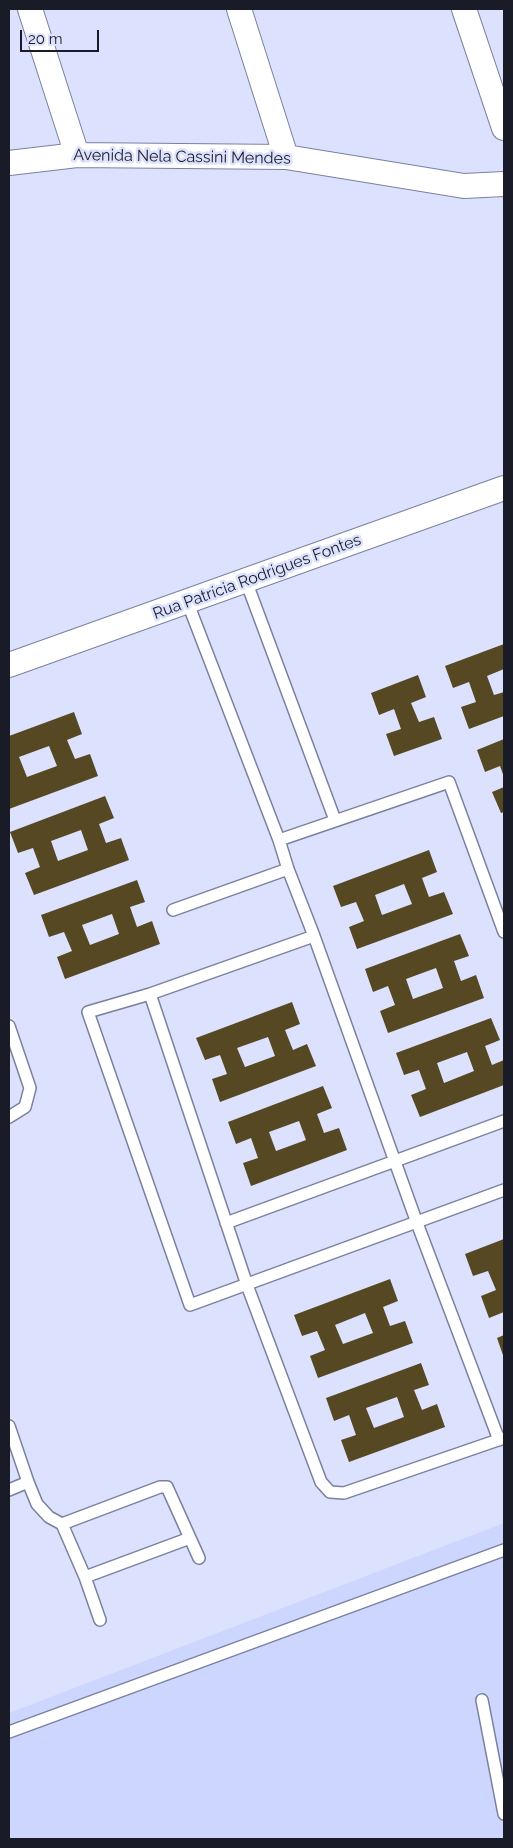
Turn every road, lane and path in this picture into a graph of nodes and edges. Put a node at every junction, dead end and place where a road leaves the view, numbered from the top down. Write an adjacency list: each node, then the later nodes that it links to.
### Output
1 (30, 9): 5 (street)
2 (239, 9): 6 (street)
3 (464, 9): 4 (street)
4 (504, 128)
5 (77, 155): 6 (street, Avenida Nela Cassini Mendes); 7 (street, Avenida Nela Cassini Mendes)
6 (286, 157): 8 (street, Avenida Nela Cassini Mendes)
7 (9, 163)
8 (504, 184)
9 (504, 488): 10 (street, Rua Patrícia Rodrigues Fontes)
10 (246, 581): 11 (street, Rua Patrícia Rodrigues Fontes); 13 (lane)
11 (187, 601): 12 (street, Rua Patrícia Rodrigues Fontes); 14 (lane)
12 (9, 665)
13 (335, 820): 14 (lane); 17 (lane)
14 (279, 840): 15 (lane)
15 (288, 869): 16 (lane); 18 (lane)
16 (173, 910)
17 (504, 932)
18 (314, 936): 19 (lane); 23 (lane)
19 (150, 994): 25 (lane); 27 (lane)
20 (9, 1026): 21 (lane)
21 (9, 1117)
22 (504, 1121): 23 (lane)
23 (395, 1161): 25 (lane); 26 (lane)
24 (504, 1190): 26 (lane)
25 (226, 1223): 27 (lane)
26 (417, 1223): 27 (lane); 29 (lane)
27 (247, 1285): 29 (lane)
28 (9, 1426): 30 (lane)
29 (502, 1439)
30 (28, 1482): 31 (lane); 32 (lane)
31 (9, 1490)
32 (62, 1524): 33 (lane); 36 (lane)
33 (190, 1538): 35 (lane); 36 (lane)
34 (504, 1550): 39 (lane)
35 (199, 1558)
36 (85, 1577): 37 (lane)
37 (100, 1620)
38 (482, 1700): 40 (lane)
39 (9, 1732)
40 (504, 1814)

